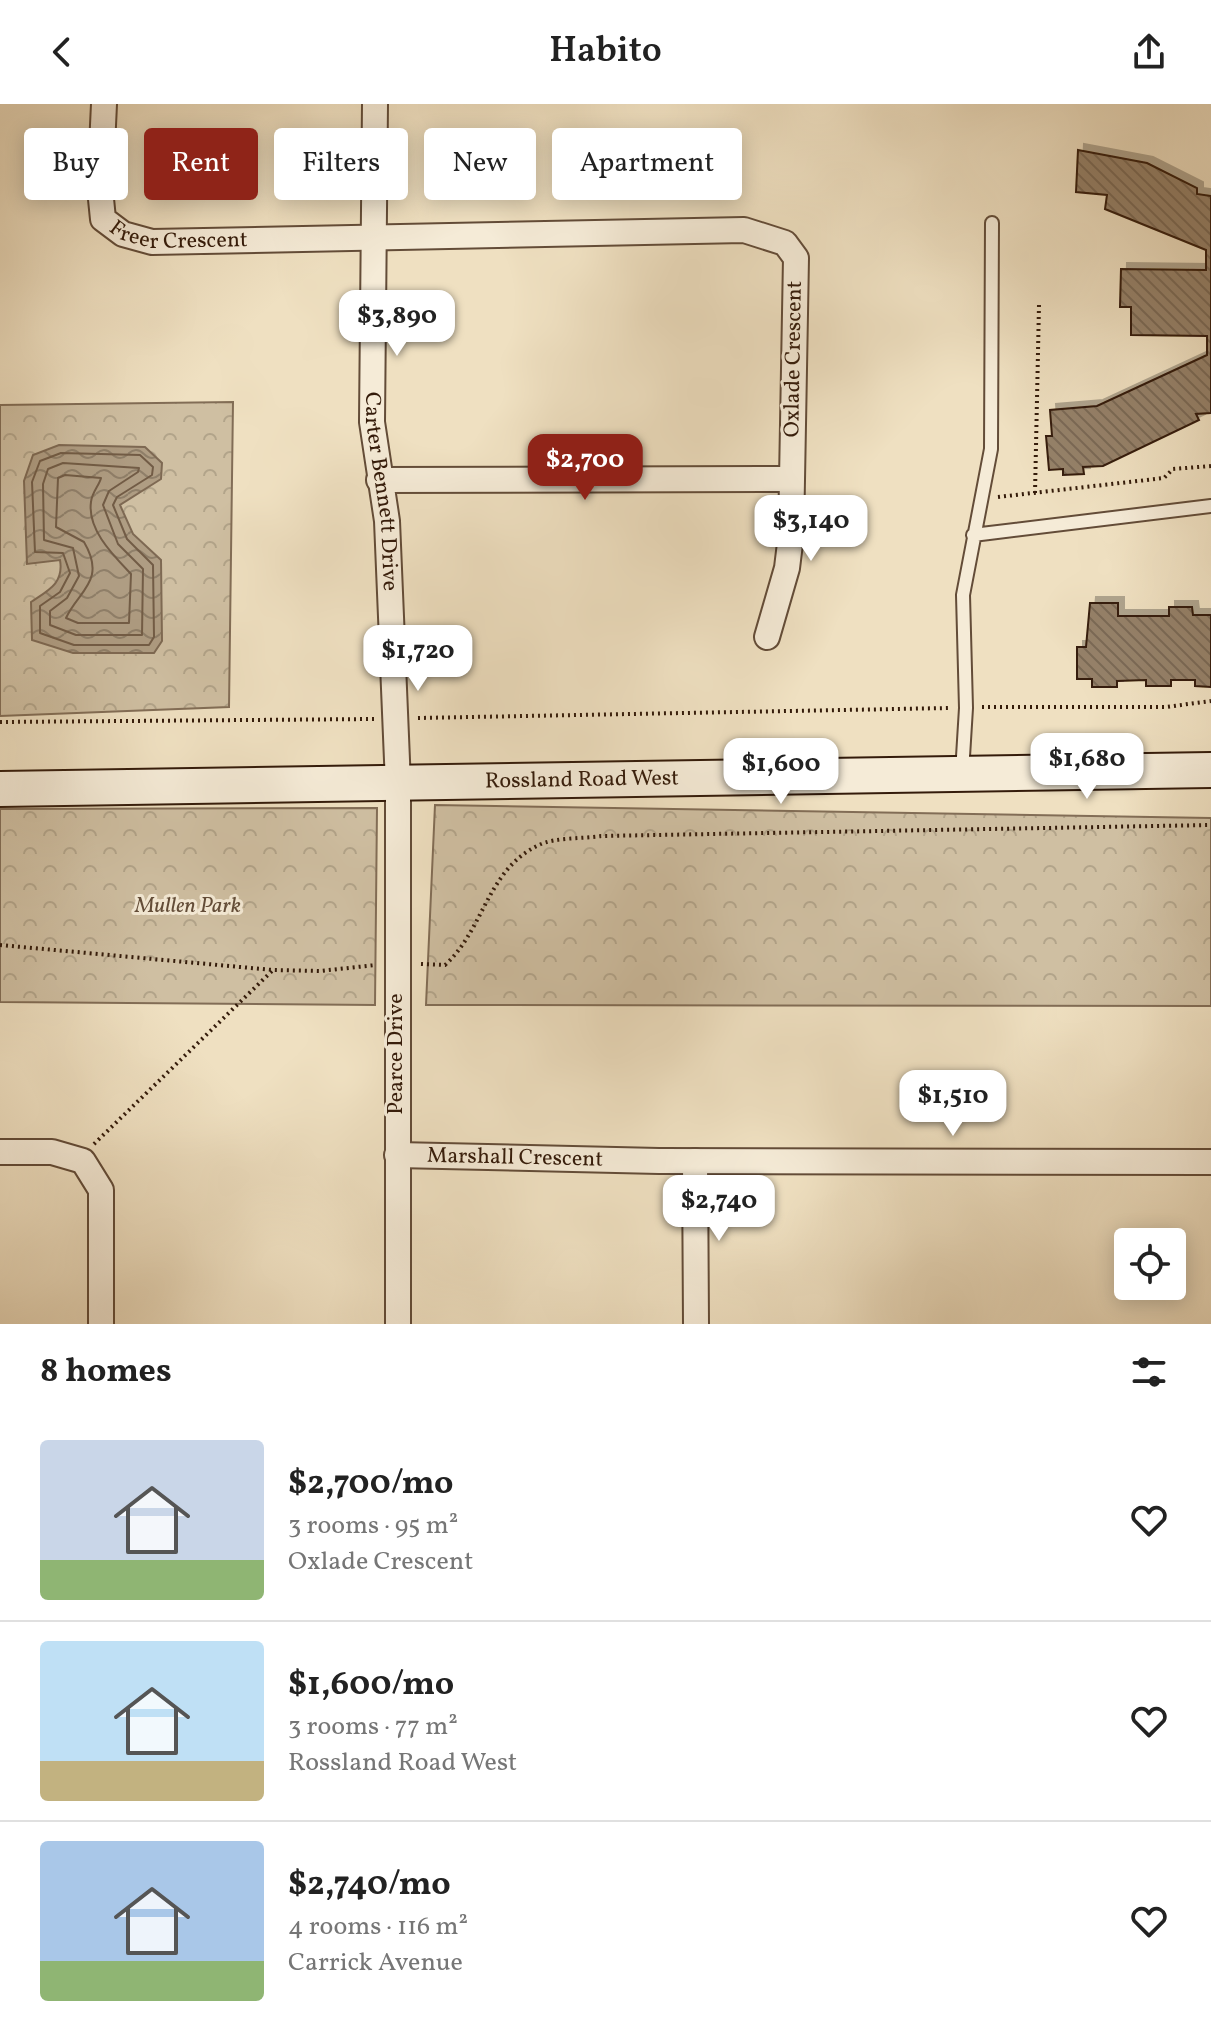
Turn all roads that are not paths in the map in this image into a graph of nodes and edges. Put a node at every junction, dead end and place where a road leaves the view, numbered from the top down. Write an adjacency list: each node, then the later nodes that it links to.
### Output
1 (104, 104): 4 (street, Freer Crescent)
2 (375, 104): 4 (street, Carter Bennett Drive)
3 (992, 223): 8 (lane)
4 (375, 239): 5 (street, Oxlade Crescent); 6 (street, Carter Bennett Drive)
5 (791, 479): 6 (street); 9 (street, Oxlade Crescent)
6 (379, 480): 12 (street, Carter Bennett Drive)
7 (1211, 506): 8 (lane)
8 (973, 535): 11 (lane)
9 (767, 637)
10 (1211, 770): 11 (main road, Rossland Road West)
11 (962, 773): 12 (main road, Rossland Road West)
12 (398, 784): 13 (main road, Rossland Road West); 15 (street, Pearce Drive)
13 (0, 789)
14 (0, 1152): 18 (street)
15 (397, 1155): 16 (street, Marshall Crescent); 19 (street, Pearce Drive)
16 (695, 1161): 17 (street, Marshall Crescent); 20 (street)
17 (1211, 1162)
18 (101, 1324)
19 (398, 1324)
20 (696, 1324)

